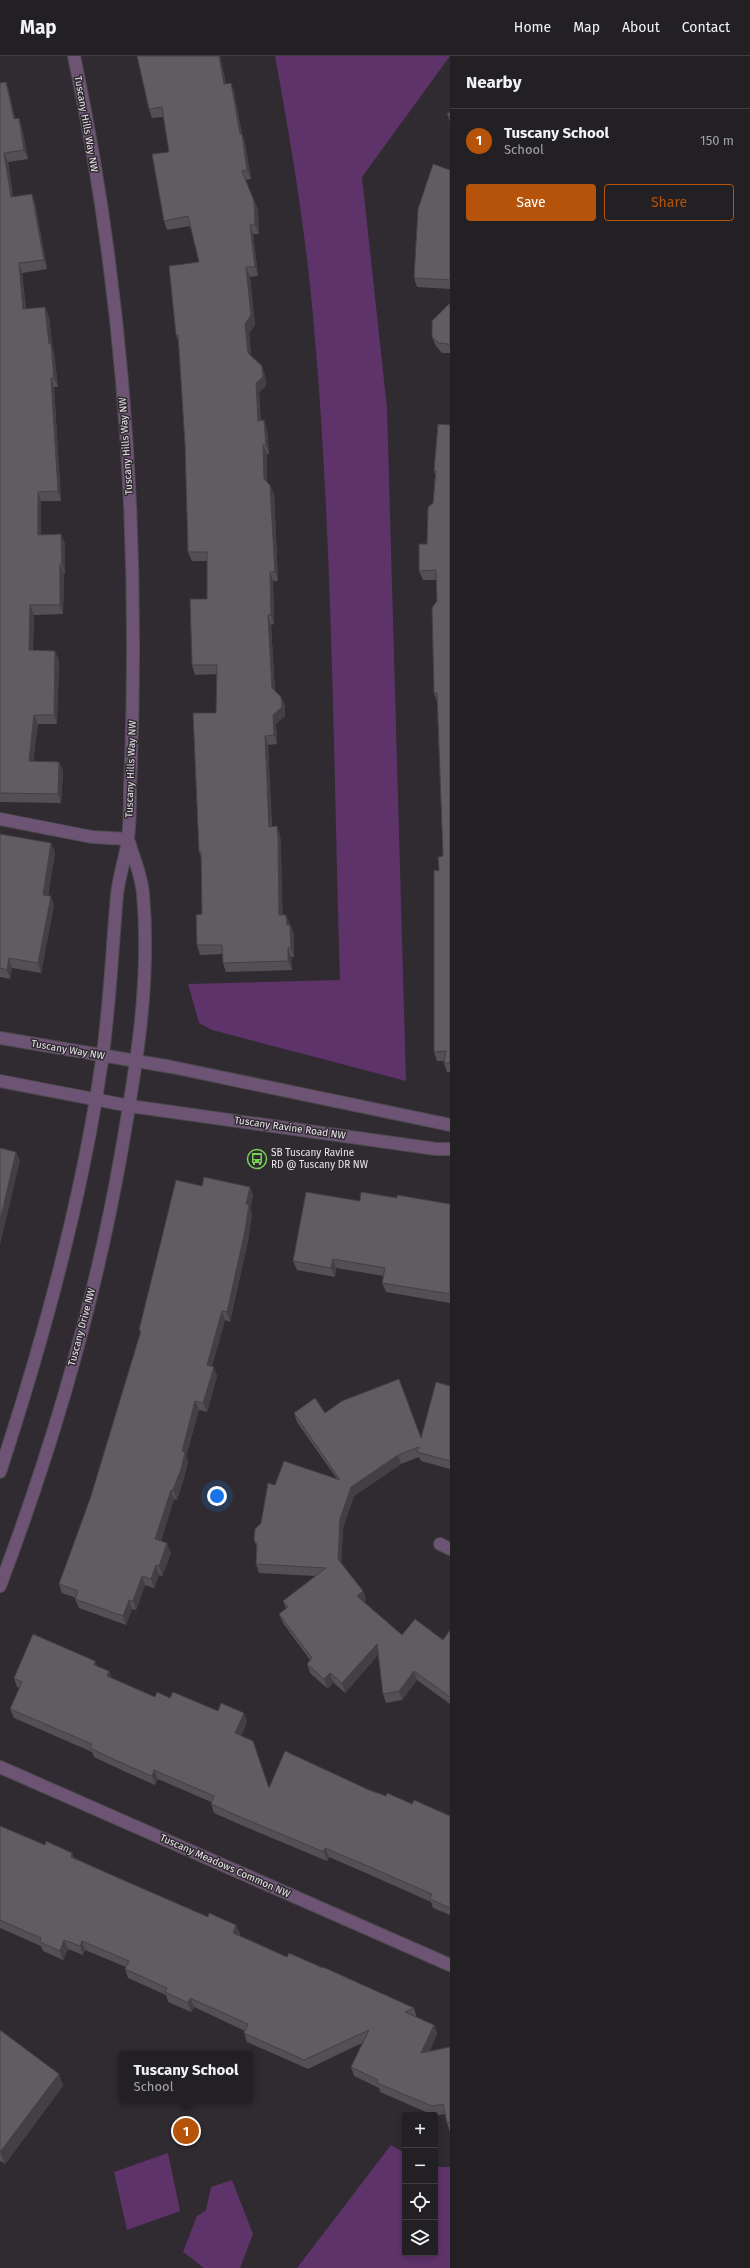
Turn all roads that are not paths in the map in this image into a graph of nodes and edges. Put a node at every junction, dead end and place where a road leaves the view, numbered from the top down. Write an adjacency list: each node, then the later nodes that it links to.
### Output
1 (74, 56): 3 (street, Tuscany Hills Way NW)
2 (0, 820): 3 (street)
3 (128, 839): 5 (street, Tuscany Hills Way NW); 6 (street, Tuscany Hills Way NW)
4 (0, 1038): 5 (street, Tuscany Way NW)
5 (103, 1056): 6 (street, Tuscany Way NW); 8 (street)
6 (137, 1060): 9 (street, Tuscany Drive NW); 10 (street)
7 (0, 1081): 8 (street)
8 (96, 1098): 9 (street); 12 (street)
9 (130, 1106): 11 (street, Tuscany Ravine Road NW); 13 (street, Tuscany Drive NW)
10 (450, 1125)
11 (450, 1149)
12 (0, 1472)
13 (0, 1586)
14 (0, 1767): 15 (street, Tuscany Meadows Common NW)
15 (450, 1965)

